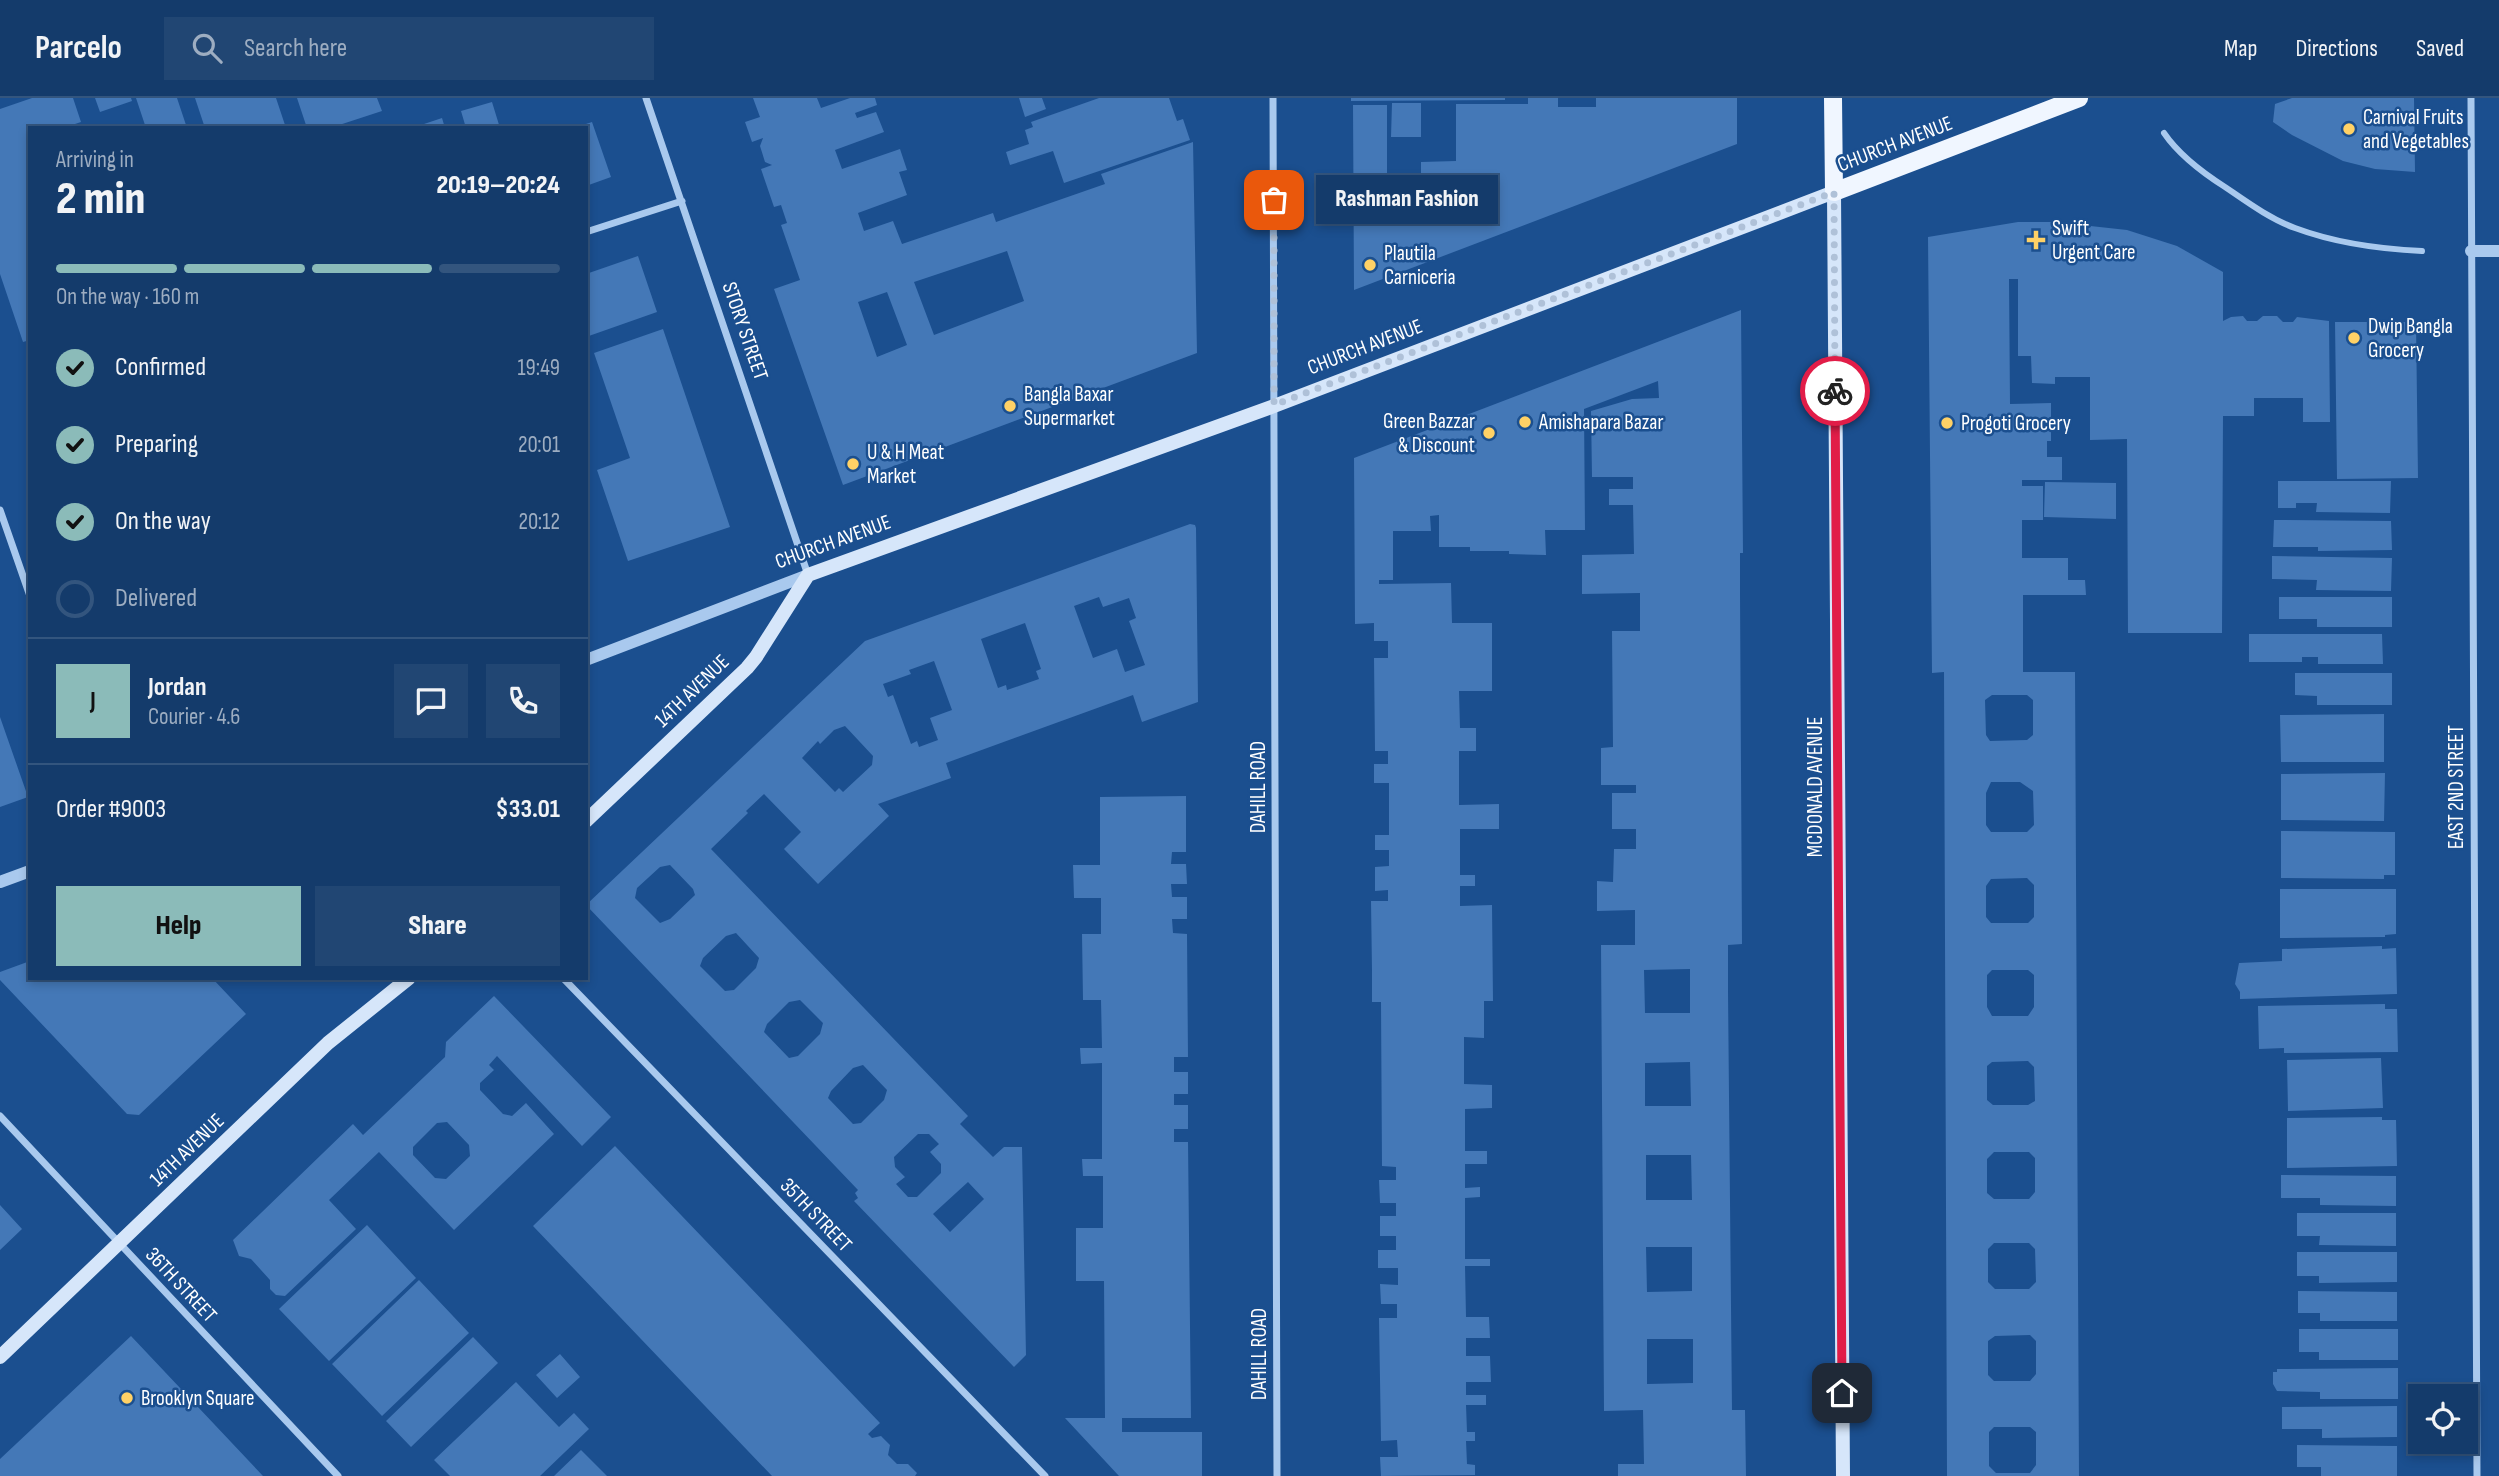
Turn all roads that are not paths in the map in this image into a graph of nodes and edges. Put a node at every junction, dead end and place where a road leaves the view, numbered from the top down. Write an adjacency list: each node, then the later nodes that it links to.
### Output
1 (646, 98): 8 (street, STORY STREET)
2 (1273, 98): 13 (street, DAHILL ROAD)
3 (1833, 98): 7 (main road, MCDONALD AVENUE)
4 (2079, 98): 7 (main road, CHURCH AVENUE)
5 (2471, 98): 11 (street, EAST 2ND STREET)
6 (2164, 134): 10 (street)
7 (1834, 192): 13 (main road, CHURCH AVENUE); 29 (main road, MCDONALD AVENUE)
8 (682, 201): 9 (street); 15 (street, STORY STREET)
9 (588, 231)
10 (2422, 251)
11 (2470, 251): 12 (street); 30 (street, EAST 2ND STREET)
12 (2499, 251)
13 (1274, 405): 15 (main road, CHURCH AVENUE); 28 (street, DAHILL ROAD)
14 (0, 510): 16 (street)
15 (808, 575): 17 (street, CHURCH AVENUE); 18 (main road, 14TH AVENUE)
16 (28, 590)
17 (588, 659)
18 (588, 819)
19 (28, 872): 20 (street)
20 (0, 882)
21 (407, 980): 24 (main road, 14TH AVENUE)
22 (565, 980): 27 (street, 35TH STREET)
23 (0, 1116): 24 (street, 36TH STREET)
24 (119, 1244): 25 (main road, 14TH AVENUE); 26 (street, 36TH STREET)
25 (0, 1357)
26 (338, 1476)
27 (1045, 1476)
28 (1277, 1476)
29 (1843, 1476)
30 (2477, 1476)

